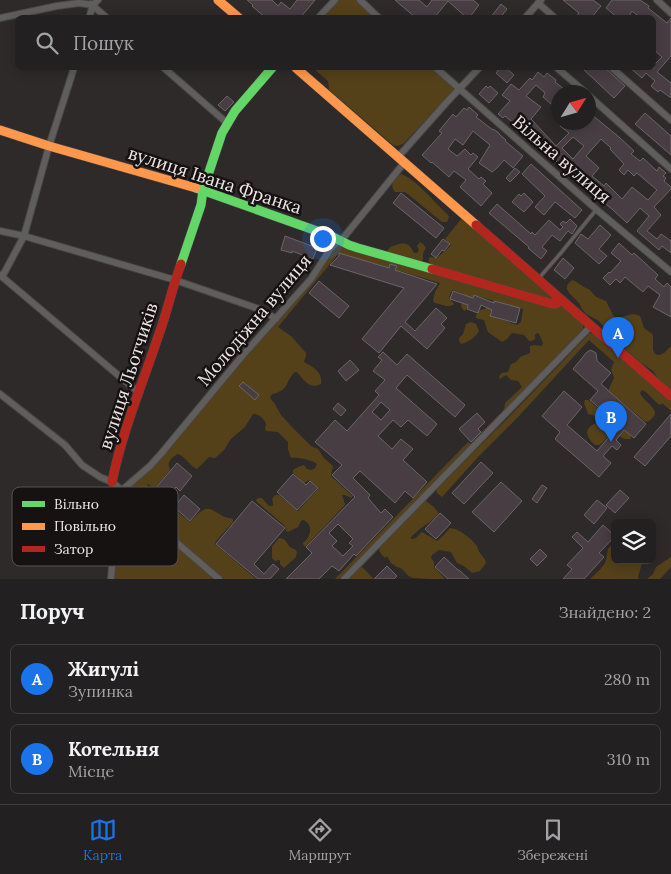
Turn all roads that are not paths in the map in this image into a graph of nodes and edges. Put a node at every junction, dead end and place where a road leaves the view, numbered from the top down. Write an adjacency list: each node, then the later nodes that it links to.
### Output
1 (87, 0): 7 (street)
2 (218, 0): 11 (street)
3 (335, 0): 12 (street)
4 (360, 0): 13 (street)
5 (657, 0): 8 (street)
6 (539, 1): 14 (street); 15 (street)
7 (95, 2): 9 (street); 10 (street); 16 (street)
8 (671, 12)
9 (90, 15)
10 (105, 15)
11 (235, 15)
12 (321, 15)
13 (377, 15)
14 (527, 15)
15 (552, 15)
16 (0, 18)
17 (73, 70): 31 (street)
18 (166, 70): 29 (street)
19 (270, 70): 29 (street, вулиця Льотчиків)
20 (298, 70): 32 (street)
21 (438, 70): 26 (street, Вільна вулиця)
22 (477, 70): 26 (street, Молодіжна вулиця)
23 (559, 70): 25 (street)
24 (614, 70): 28 (street)
25 (577, 85)
26 (460, 89): 32 (street, Молодіжна вулиця); 35 (street, Вільна вулиця)
27 (596, 102): 33 (street)
28 (671, 120)
29 (227, 123): 34 (street, вулиця Льотчиків)
30 (0, 130): 31 (street, вулиця Івана Франка)
31 (49, 146): 34 (street, вулиця Івана Франка); 37 (street)
32 (401, 160): 38 (street, Молодіжна вулиця); 41 (street)
33 (671, 169)
34 (203, 190): 38 (street, вулиця Івана Франка); 42 (street, вулиця Льотчиків)
35 (597, 210): 39 (street, Вільна вулиця); 41 (lane)
36 (0, 231): 37 (street)
37 (24, 236): 40 (street); 42 (street)
38 (340, 240): 43 (street, вулиця Івана Франка); 44 (street, Молодіжна вулиця)
39 (671, 272)
40 (1, 276): 46 (street)
41 (537, 279): 43 (street)
42 (175, 280): 44 (street); 46 (street, вулиця Льотчиків)
43 (560, 299): 45 (street)
44 (276, 319): 51 (street, Молодіжна вулиця)
45 (591, 326): 48 (street); 56 (street)
46 (138, 392): 49 (street, вулиця Льотчиків)
47 (0, 394): 49 (street)
48 (671, 396)
49 (112, 482): 50 (street)
50 (118, 487)
51 (126, 487)
52 (178, 544): 55 (street)
53 (112, 566): 54 (street)
54 (111, 579)
55 (219, 579)
56 (344, 579)

